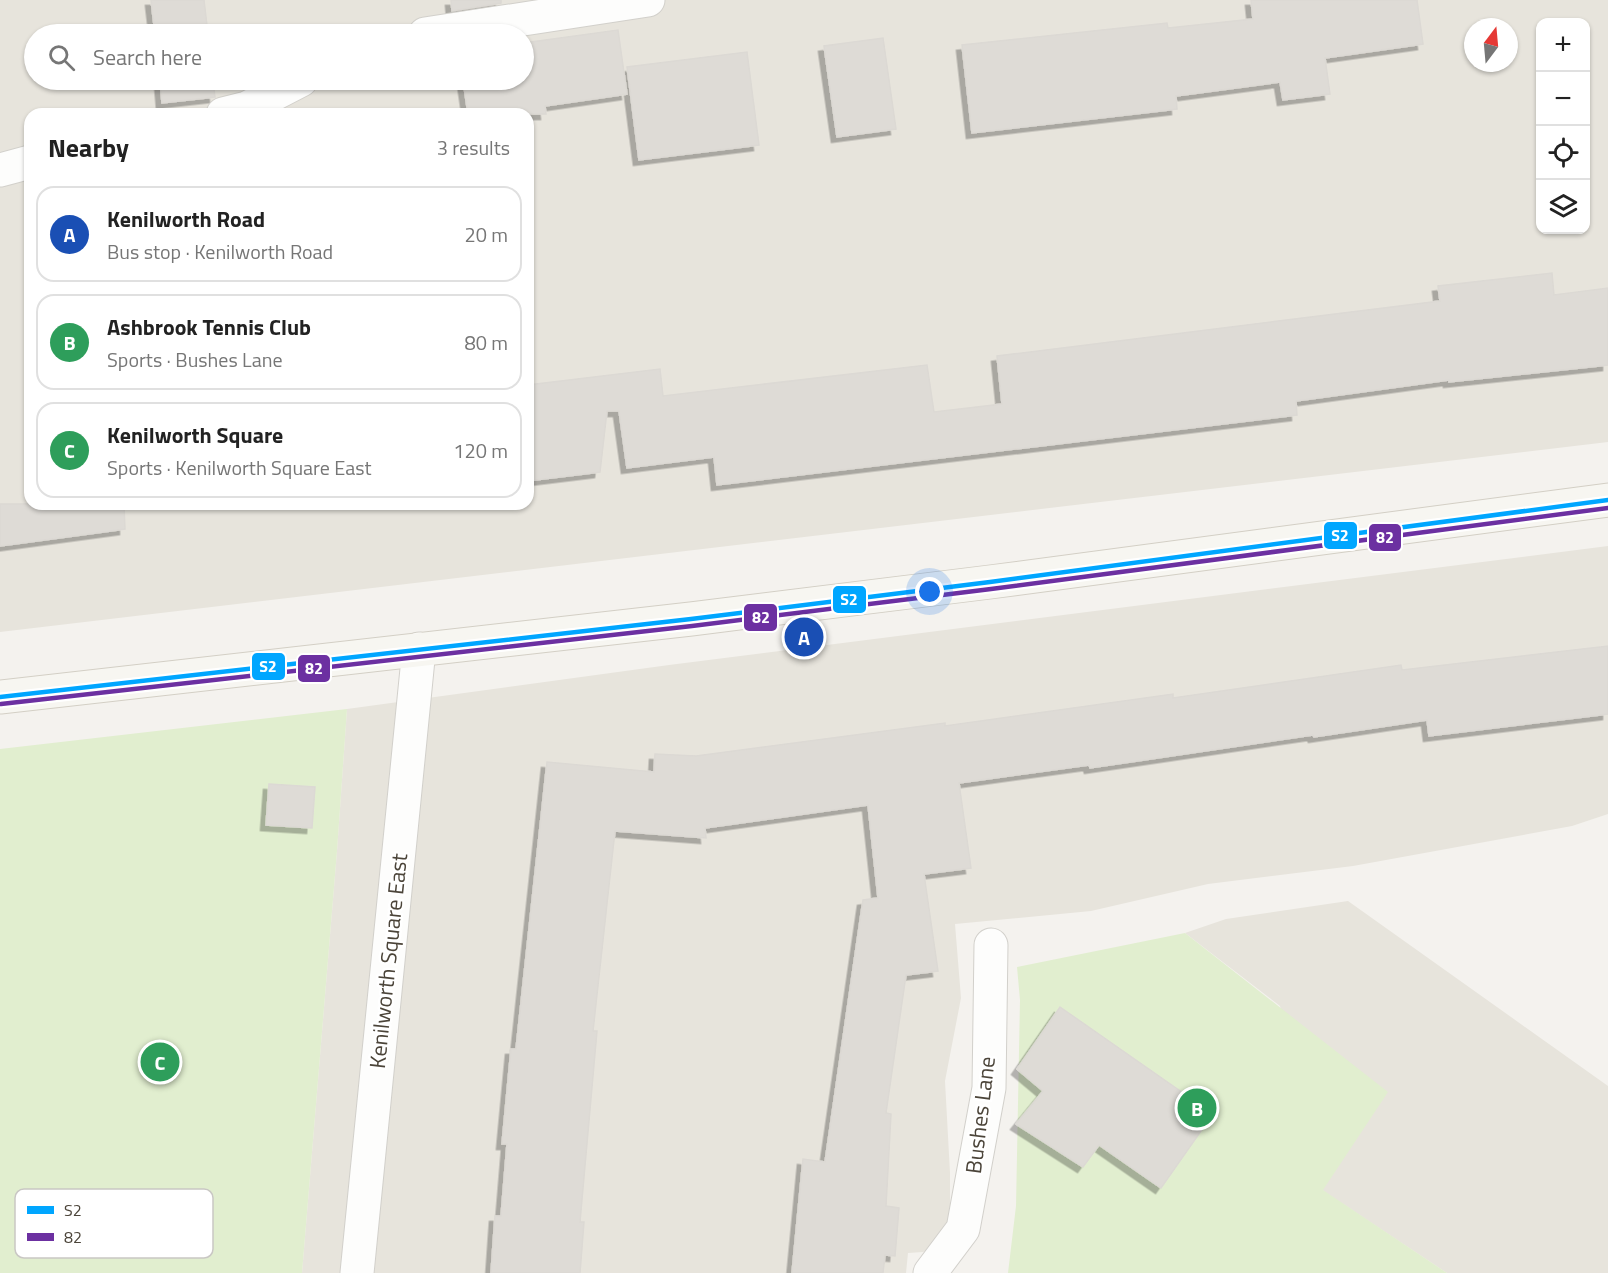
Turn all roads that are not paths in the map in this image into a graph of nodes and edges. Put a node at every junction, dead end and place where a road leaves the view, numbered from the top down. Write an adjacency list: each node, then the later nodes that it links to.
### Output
1 (648, 0): 2 (street)
2 (491, 24)
3 (281, 90): 4 (street)
4 (246, 108)
5 (24, 164): 6 (street)
6 (0, 170)
7 (1608, 500): 8 (street)
8 (419, 649): 9 (street); 11 (street, Kenilworth Square East)
9 (0, 697)
10 (991, 945): 12 (street, Bushes Lane)
11 (357, 1273)
12 (930, 1273)

